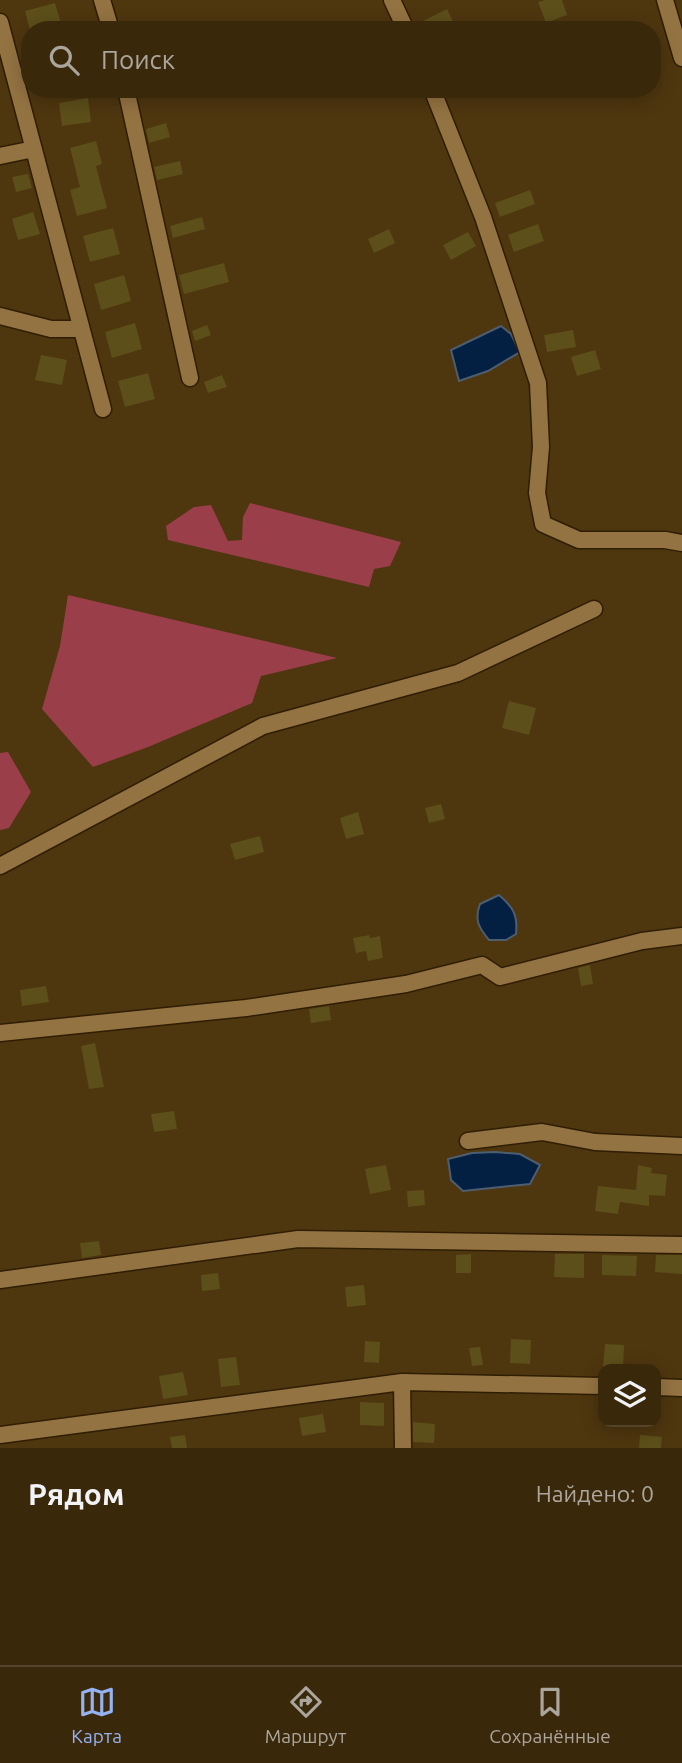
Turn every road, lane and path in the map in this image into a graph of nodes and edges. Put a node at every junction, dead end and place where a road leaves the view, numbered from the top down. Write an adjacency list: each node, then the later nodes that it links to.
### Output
1 (102, 0): 4 (street)
2 (392, 0): 5 (street)
3 (665, 0): 7 (street)
4 (108, 21)
5 (402, 21)
6 (0, 23): 10 (street)
7 (682, 58)
8 (128, 98): 14 (street)
9 (436, 98): 16 (street)
10 (34, 149): 11 (street); 13 (street)
11 (0, 156)
12 (0, 316): 13 (street)
13 (81, 329): 15 (street)
14 (190, 378)
15 (103, 409)
16 (682, 544)
17 (594, 610): 18 (street)
18 (0, 866)
19 (682, 936): 20 (street)
20 (0, 1033)
21 (468, 1140): 22 (street)
22 (682, 1146)
23 (682, 1245): 24 (street)
24 (0, 1280)
25 (402, 1382): 26 (street); 29 (street); 30 (street)
26 (598, 1386)
27 (661, 1387): 28 (street)
28 (682, 1388)
29 (0, 1435)
30 (403, 1448)

